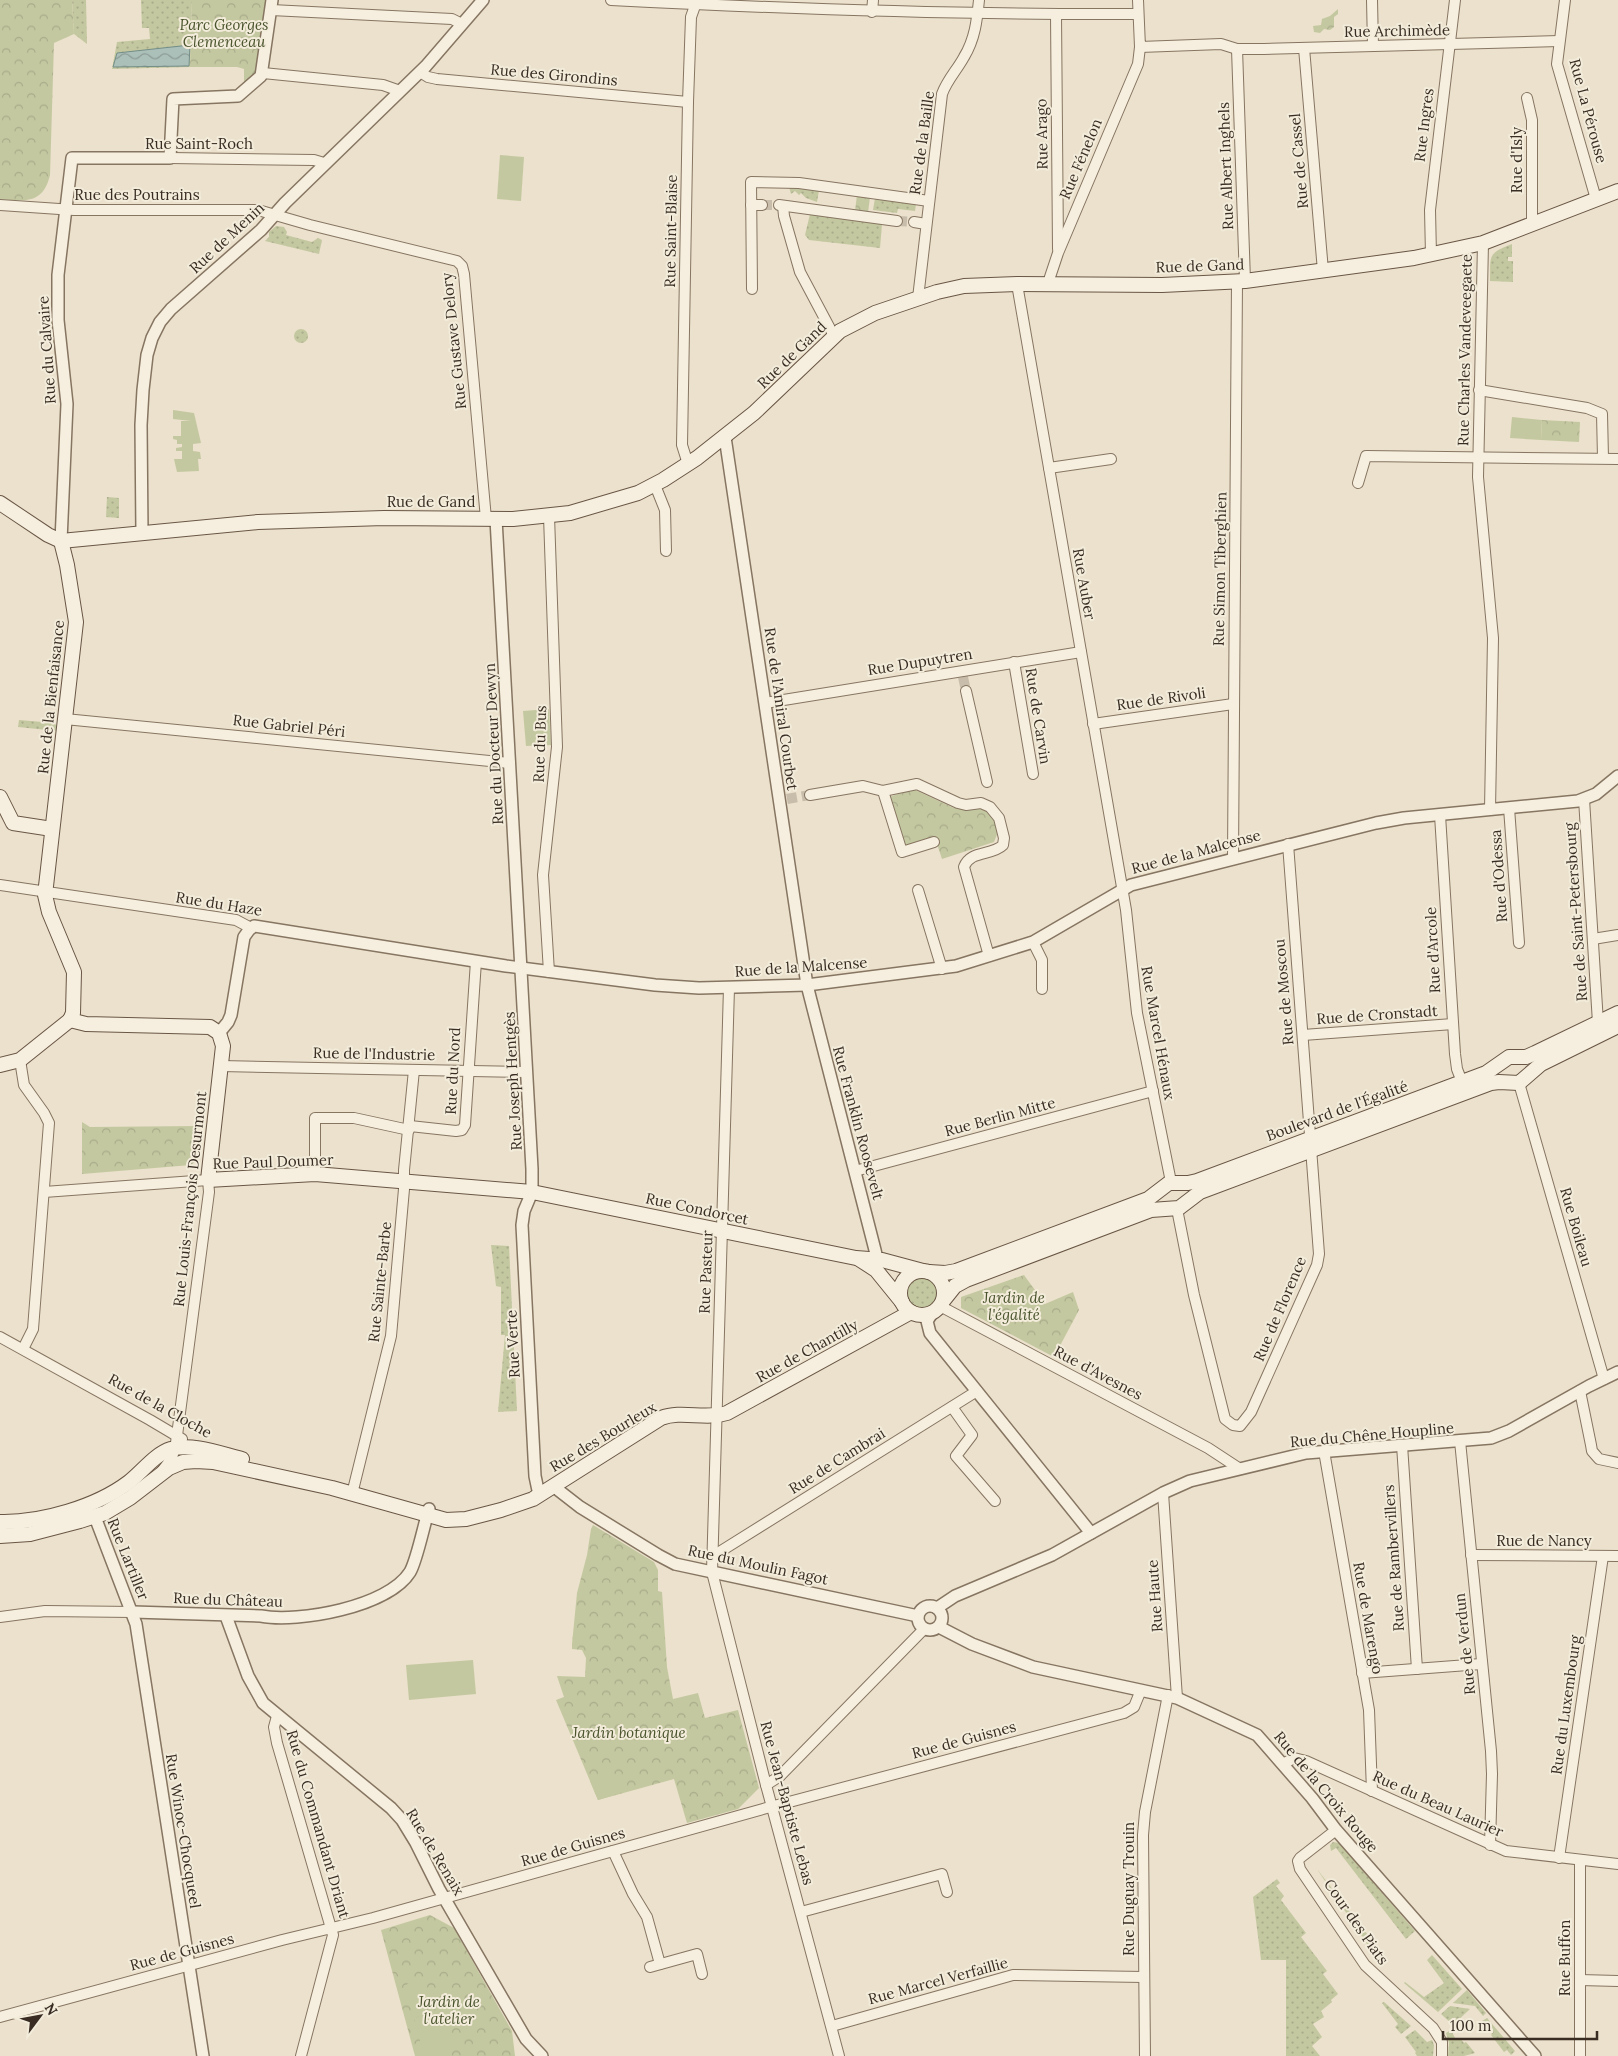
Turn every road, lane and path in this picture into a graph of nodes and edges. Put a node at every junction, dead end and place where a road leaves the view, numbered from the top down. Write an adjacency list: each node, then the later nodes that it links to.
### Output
1 (483, 0): 16 (street, Rue de Menin)
2 (611, 0): 9 (street)
3 (873, 0): 12 (street)
4 (979, 0): 13 (street, Rue de la Baille)
5 (1138, 0): 14 (street, Rue Fénelon)
6 (1372, 0): 19 (street)
7 (1456, 0): 18 (street, Rue Ingres)
8 (1565, 0): 17 (street, Rue La Pérouse)
9 (696, 2): 11 (street); 27 (street, Rue Saint-Blaise)
10 (272, 5): 16 (street); 23 (street)
11 (825, 5): 12 (street)
12 (872, 12): 13 (street)
13 (978, 14): 15 (street); 33 (street, Rue de la Baille)
14 (1138, 14): 15 (street); 20 (street, Rue Fénelon)
15 (1056, 15): 44 (street, Rue Arago)
16 (462, 24): 24 (street, Rue de Menin)
17 (1559, 41): 18 (street, Rue Archimède); 32 (street, Rue La Pérouse)
18 (1450, 45): 19 (street, Rue Archimède); 45 (street, Rue Ingres)
19 (1373, 46): 21 (street, Rue Archimède)
20 (1140, 47): 22 (street, Rue Archimède); 44 (street, Rue Fénelon)
21 (1304, 48): 22 (street, Rue Archimède); 46 (street, Rue de Cassel)
22 (1237, 49): 47 (street, Rue Albert Inghels)
23 (263, 72): 25 (street); 29 (street)
24 (420, 72): 25 (street, Rue de Menin); 27 (street, Rue des Girondins)
25 (400, 91): 30 (street, Rue de Menin)
26 (1527, 98): 42 (street, Rue d'Isly)
27 (688, 102): 59 (street, Rue Saint-Blaise)
28 (72, 158): 29 (street, Rue Saint-Roch); 37 (street, Rue du Calvaire)
29 (170, 158): 30 (street, Rue Saint-Roch)
30 (324, 164): 38 (street, Rue de Menin)
31 (1618, 191): 32 (main road, Rue de Gand)
32 (1596, 199): 42 (main road, Rue de Gand)
33 (929, 201): 35 (street); 41 (street, Rue de la Baille)
34 (0, 205): 37 (street, Rue des Poutrains)
35 (751, 205): 36 (street); 50 (street)
36 (762, 205)
37 (65, 210): 38 (street, Rue des Poutrains); 67 (street, Rue du Calvaire)
38 (274, 216): 65 (street, Rue Gustave Delory); 66 (street, Rue de Menin)
39 (897, 221): 52 (street)
40 (914, 222): 41 (street)
41 (926, 224): 51 (street, Rue de la Baille)
42 (1532, 224): 43 (main road, Rue de Gand)
43 (1483, 243): 45 (main road, Rue de Gand); 53 (street, Rue Charles Vandeveegaete)
44 (1058, 253): 48 (street, Rue Fénelon)
45 (1431, 255): 46 (main road, Rue de Gand)
46 (1322, 271): 47 (main road, Rue de Gand)
47 (1241, 281): 48 (main road, Rue de Gand); 73 (street, Rue Simon Tiberghien)
48 (1048, 283): 49 (main road, Rue de Gand)
49 (1017, 284): 51 (main road, Rue de Gand); 60 (street, Rue Auber)
50 (752, 289)
51 (918, 298): 52 (main road, Rue de Gand)
52 (834, 336): 54 (main road, Rue de Gand)
53 (1479, 390): 55 (street, Rue Charles Vandeveegaete); 56 (street)
54 (724, 437): 59 (main road, Rue de Gand); 72 (street, Rue de l'Amiral Courbet)
55 (1478, 456): 56 (street); 61 (street, Rue Charles Vandeveegaete); 85 (street, Rue Charles Vandeveegaete)
56 (1603, 458): 58 (street)
57 (1111, 459): 60 (street)
58 (1618, 459)
59 (688, 464): 62 (main road, Rue de Gand)
60 (1049, 468): 69 (street, Rue Auber)
61 (1358, 483)
62 (655, 485): 64 (main road, Rue de Gand); 68 (street)
63 (0, 503): 67 (main road)
64 (549, 516): 65 (main road, Rue de Gand); 104 (street, Rue du Bus)
65 (491, 519): 66 (main road, Rue de Gand); 76 (street, Rue du Docteur Dewyn)
66 (142, 533): 67 (main road, Rue de Gand)
67 (61, 541): 74 (main road, Rue de la Bienfaisance)
68 (666, 551)
69 (1081, 652): 70 (street, Rue Dupuytren); 75 (street, Rue Auber)
70 (1014, 662): 72 (street, Rue Dupuytren); 77 (street, Rue de Carvin)
71 (966, 691): 79 (street)
72 (765, 703): 105 (street, Rue de l'Amiral Courbet)
73 (1233, 704): 75 (street, Rue de Rivoli); 90 (street, Rue Simon Tiberghien)
74 (65, 719): 76 (street, Rue Gabriel Péri); 87 (main road, Rue de la Bienfaisance)
75 (1093, 724): 92 (street, Rue Auber)
76 (510, 763): 102 (street, Rue du Docteur Dewyn)
77 (1032, 774)
78 (1618, 776): 83 (street, Rue de la Malcense)
79 (987, 782)
80 (883, 791): 81 (street); 88 (street); 100 (street)
81 (810, 795)
82 (0, 797): 87 (main road)
83 (1584, 799): 84 (street, Rue de la Malcense); 97 (street, Rue de Saint-Petersbourg)
84 (1509, 808): 85 (street, Rue de la Malcense); 99 (street, Rue d'Odessa)
85 (1490, 810): 86 (street, Rue de la Malcense)
86 (1440, 815): 89 (street, Rue de la Malcense); 111 (street, Rue d'Arcole)
87 (52, 829): 94 (main road, Rue de la Bienfaisance)
88 (934, 842)
89 (1288, 844): 90 (street, Rue de la Malcense); 114 (street, Rue de Moscou)
90 (1233, 858): 92 (street, Rue de la Malcense)
91 (0, 885): 94 (street, Rue du Haze)
92 (1121, 889): 98 (street, Rue de la Malcense); 125 (street, Rue Marcel Hénaux)
93 (918, 890): 103 (street)
94 (46, 891): 95 (street, Rue du Haze); 109 (main road, Rue de la Bienfaisance)
95 (251, 928): 101 (street, Rue du Haze); 113 (street)
96 (1618, 935): 97 (street)
97 (1593, 939): 110 (street, Rue de Saint-Petersbourg)
98 (1033, 942): 100 (street, Rue de la Malcense); 107 (street)
99 (1519, 943)
100 (989, 956): 103 (street, Rue de la Malcense)
101 (476, 961): 102 (street, Rue du Haze); 121 (street, Rue du Nord)
102 (522, 968): 104 (street, Rue de la Malcense); 122 (street, Rue Joseph Hentgès)
103 (942, 969): 105 (street, Rue de la Malcense)
104 (549, 972): 106 (street, Rue de la Malcense)
105 (807, 984): 106 (street, Rue de la Malcense); 128 (street, Rue Franklin Roosevelt)
106 (729, 988): 136 (street, Rue Pasteur)
107 (1042, 989)
108 (1618, 1013): 110 (main road)
109 (70, 1020): 113 (main road); 116 (main road)
110 (1598, 1023): 115 (main road)
111 (1453, 1024): 114 (street, Rue de Cronstadt); 124 (street, Rue d'Arcole)
112 (1618, 1026): 123 (main road)
113 (219, 1033): 119 (main road, Rue Louis-François Desurmont)
114 (1303, 1035): 127 (street, Rue de Moscou)
115 (1518, 1057): 117 (main road); 123 (main road)
116 (20, 1060): 118 (main road); 133 (street)
117 (1504, 1061): 123 (main road); 124 (main road, Boulevard de l'Égalité)
118 (0, 1065)
119 (221, 1066): 120 (street, Rue de l'Industrie); 130 (main road, Rue Louis-François Desurmont)
120 (414, 1070): 121 (street, Rue de l'Industrie); 126 (street, Rue Sainte-Barbe)
121 (467, 1071): 122 (street, Rue de l'Industrie); 126 (street, Rue du Nord)
122 (527, 1072): 134 (street, Rue Joseph Hentgès)
123 (1518, 1081): 127 (main road, Boulevard de l'Égalité); 144 (street, Rue Boileau)
124 (1462, 1082): 127 (main road, Boulevard de l'Égalité)
125 (1153, 1092): 128 (street, Rue Berlin Mitte); 132 (street, Rue Marcel Hénaux)
126 (409, 1128): 129 (street); 131 (street, Rue Sainte-Barbe)
127 (1312, 1144): 132 (main road, Boulevard de l'Égalité); 135 (main road, Boulevard de l'Égalité); 135 (street, Rue de Florence)
128 (855, 1171): 137 (street, Rue Franklin Roosevelt)
129 (315, 1174): 130 (main road, Rue Paul Doumer); 131 (main road, Rue Paul Doumer)
130 (208, 1180): 133 (street, Rue Paul Doumer); 150 (street, Rue Louis-François Desurmont)
131 (404, 1180): 134 (main road, Rue Paul Doumer); 157 (street, Rue Sainte-Barbe)
132 (1170, 1184): 135 (main road); 135 (main road); 138 (main road, Boulevard de l'Égalité)
133 (44, 1192): 142 (street)
134 (532, 1192): 136 (main road, Rue Condorcet); 159 (street, Rue Verte)
135 (1178, 1206): 139 (main road, Boulevard de l'Égalité)
136 (722, 1230): 137 (main road, Rue Condorcet); 148 (street, Rue Pasteur)
137 (876, 1264): 138 (main road, Rue Condorcet); 140 (main road)
138 (926, 1272): 139 (main road); 140 (main road)
139 (939, 1306): 140 (main road); 145 (street); 154 (street, Rue d'Avesnes)
140 (907, 1307): 148 (main road, Rue de Chantilly)
141 (0, 1338): 142 (street, Rue de la Cloche)
142 (23, 1349): 150 (street, Rue de la Cloche)
143 (1618, 1372): 144 (street, Rue du Chêne Houpline)
144 (1604, 1379): 146 (street, Rue du Chêne Houpline)
145 (977, 1391): 147 (street, Rue de Cambrai); 165 (street)
146 (1580, 1391): 149 (street, Rue du Chêne Houpline); 153 (street)
147 (952, 1407): 160 (street); 168 (street, Rue de Cambrai)
148 (716, 1415): 156 (main road, Rue des Bourleux); 168 (street, Rue Pasteur)
149 (1460, 1441): 151 (street, Rue du Chêne Houpline); 167 (street, Rue de Verdun)
150 (176, 1442): 155 (street, Rue Louis-François Desurmont); 157 (main road, Rue de la Cloche); 161 (main road)
151 (1402, 1445): 152 (street, Rue du Chêne Houpline); 180 (street, Rue de Rambervillers)
152 (1324, 1451): 154 (street, Rue du Chêne Houpline); 181 (street, Rue de Marengo)
153 (1618, 1463)
154 (1240, 1469): 158 (street, Rue du Chêne Houpline)
155 (158, 1475): 157 (main road, Rue de la Cloche); 163 (main road)
156 (553, 1486): 159 (main road, Rue des Bourleux); 171 (street, Rue du Moulin Fagot)
157 (353, 1490): 162 (main road, Rue de la Cloche)
158 (1163, 1493): 165 (street, Rue du Chêne Houpline); 183 (street, Rue Haute)
159 (539, 1495): 162 (main road)
160 (995, 1501)
161 (90, 1503): 163 (main road); 164 (main road)
162 (428, 1513): 174 (street, Rue du Château)
163 (95, 1517): 166 (main road); 173 (street, Rue Lartiller)
164 (0, 1522)
165 (1091, 1533): 172 (street, Rue du Chêne Houpline)
166 (0, 1536)
167 (1471, 1555): 169 (street, Rue de Nancy); 179 (street, Rue de Verdun)
168 (713, 1556): 171 (street, Rue Jean-Baptiste Lebas)
169 (1603, 1556): 170 (street, Rue de Nancy); 192 (street, Rue du Luxembourg)
170 (1618, 1556)
171 (712, 1572): 175 (street, Rue du Moulin Fagot); 186 (street, Rue Jean-Baptiste Lebas)
172 (937, 1608): 175 (street); 177 (street)
173 (132, 1612): 174 (street, Rue du Château); 176 (street, Rue du Château); 199 (street, Rue Winoc-Chocqueel)
174 (226, 1616): 184 (street, Rue de Renaix)
175 (918, 1616): 178 (street)
176 (0, 1618)
177 (939, 1627): 178 (street); 182 (street, Rue de la Croix Rouge)
178 (924, 1629): 186 (street)
179 (1481, 1664): 180 (street); 190 (street, Rue de Verdun)
180 (1417, 1669): 181 (street)
181 (1362, 1673): 187 (street, Rue de Marengo)
182 (1141, 1690): 183 (street, Rue de la Croix Rouge); 188 (street, Rue de Guisnes)
183 (1172, 1696): 185 (street, Rue de la Croix Rouge); 201 (street, Rue Duguay Trouin)
184 (278, 1716): 196 (street, Rue de Renaix); 198 (street, Rue du Commandant Driant)
185 (1283, 1764): 187 (street, Rue du Beau Laurier); 189 (street, Rue de la Croix Rouge)
186 (766, 1785): 188 (street, Rue Jean-Baptiste Lebas)
187 (1372, 1791): 190 (street, Rue du Beau Laurier)
188 (772, 1807): 191 (street, Rue de Guisnes); 197 (street, Rue Jean-Baptiste Lebas)
189 (1336, 1830): 211 (street, Cour des Piats); 212 (street, Rue de la Croix Rouge)
190 (1490, 1845): 192 (street, Rue du Beau Laurier)
191 (613, 1851): 196 (street, Rue de Guisnes); 200 (street)
192 (1559, 1858): 193 (street, Rue du Beau Laurier)
193 (1580, 1860): 194 (street, Rue du Beau Laurier); 202 (street, Rue Buffon)
194 (1618, 1864)
195 (947, 1892): 197 (street)
196 (445, 1898): 198 (street, Rue de Guisnes); 208 (street, Rue de Renaix)
197 (801, 1912): 205 (street, Rue Jean-Baptiste Lebas)
198 (332, 1928): 199 (street, Rue de Guisnes); 207 (street, Rue du Commandant Driant)
199 (189, 1965): 204 (street, Rue de Guisnes); 206 (street, Rue Winoc-Chocqueel)
200 (702, 1974)
201 (1144, 1977): 205 (street, Rue Marcel Verfaillie); 210 (street, Rue Duguay Trouin)
202 (1580, 1980): 203 (street); 213 (street, Rue Buffon)
203 (1618, 1981)
204 (0, 2017)
205 (832, 2026): 209 (street, Rue Jean-Baptiste Lebas)
206 (203, 2056)
207 (302, 2056)
208 (542, 2056)
209 (839, 2056)
210 (1145, 2056)
211 (1442, 2056)
212 (1535, 2056)
213 (1580, 2056)

